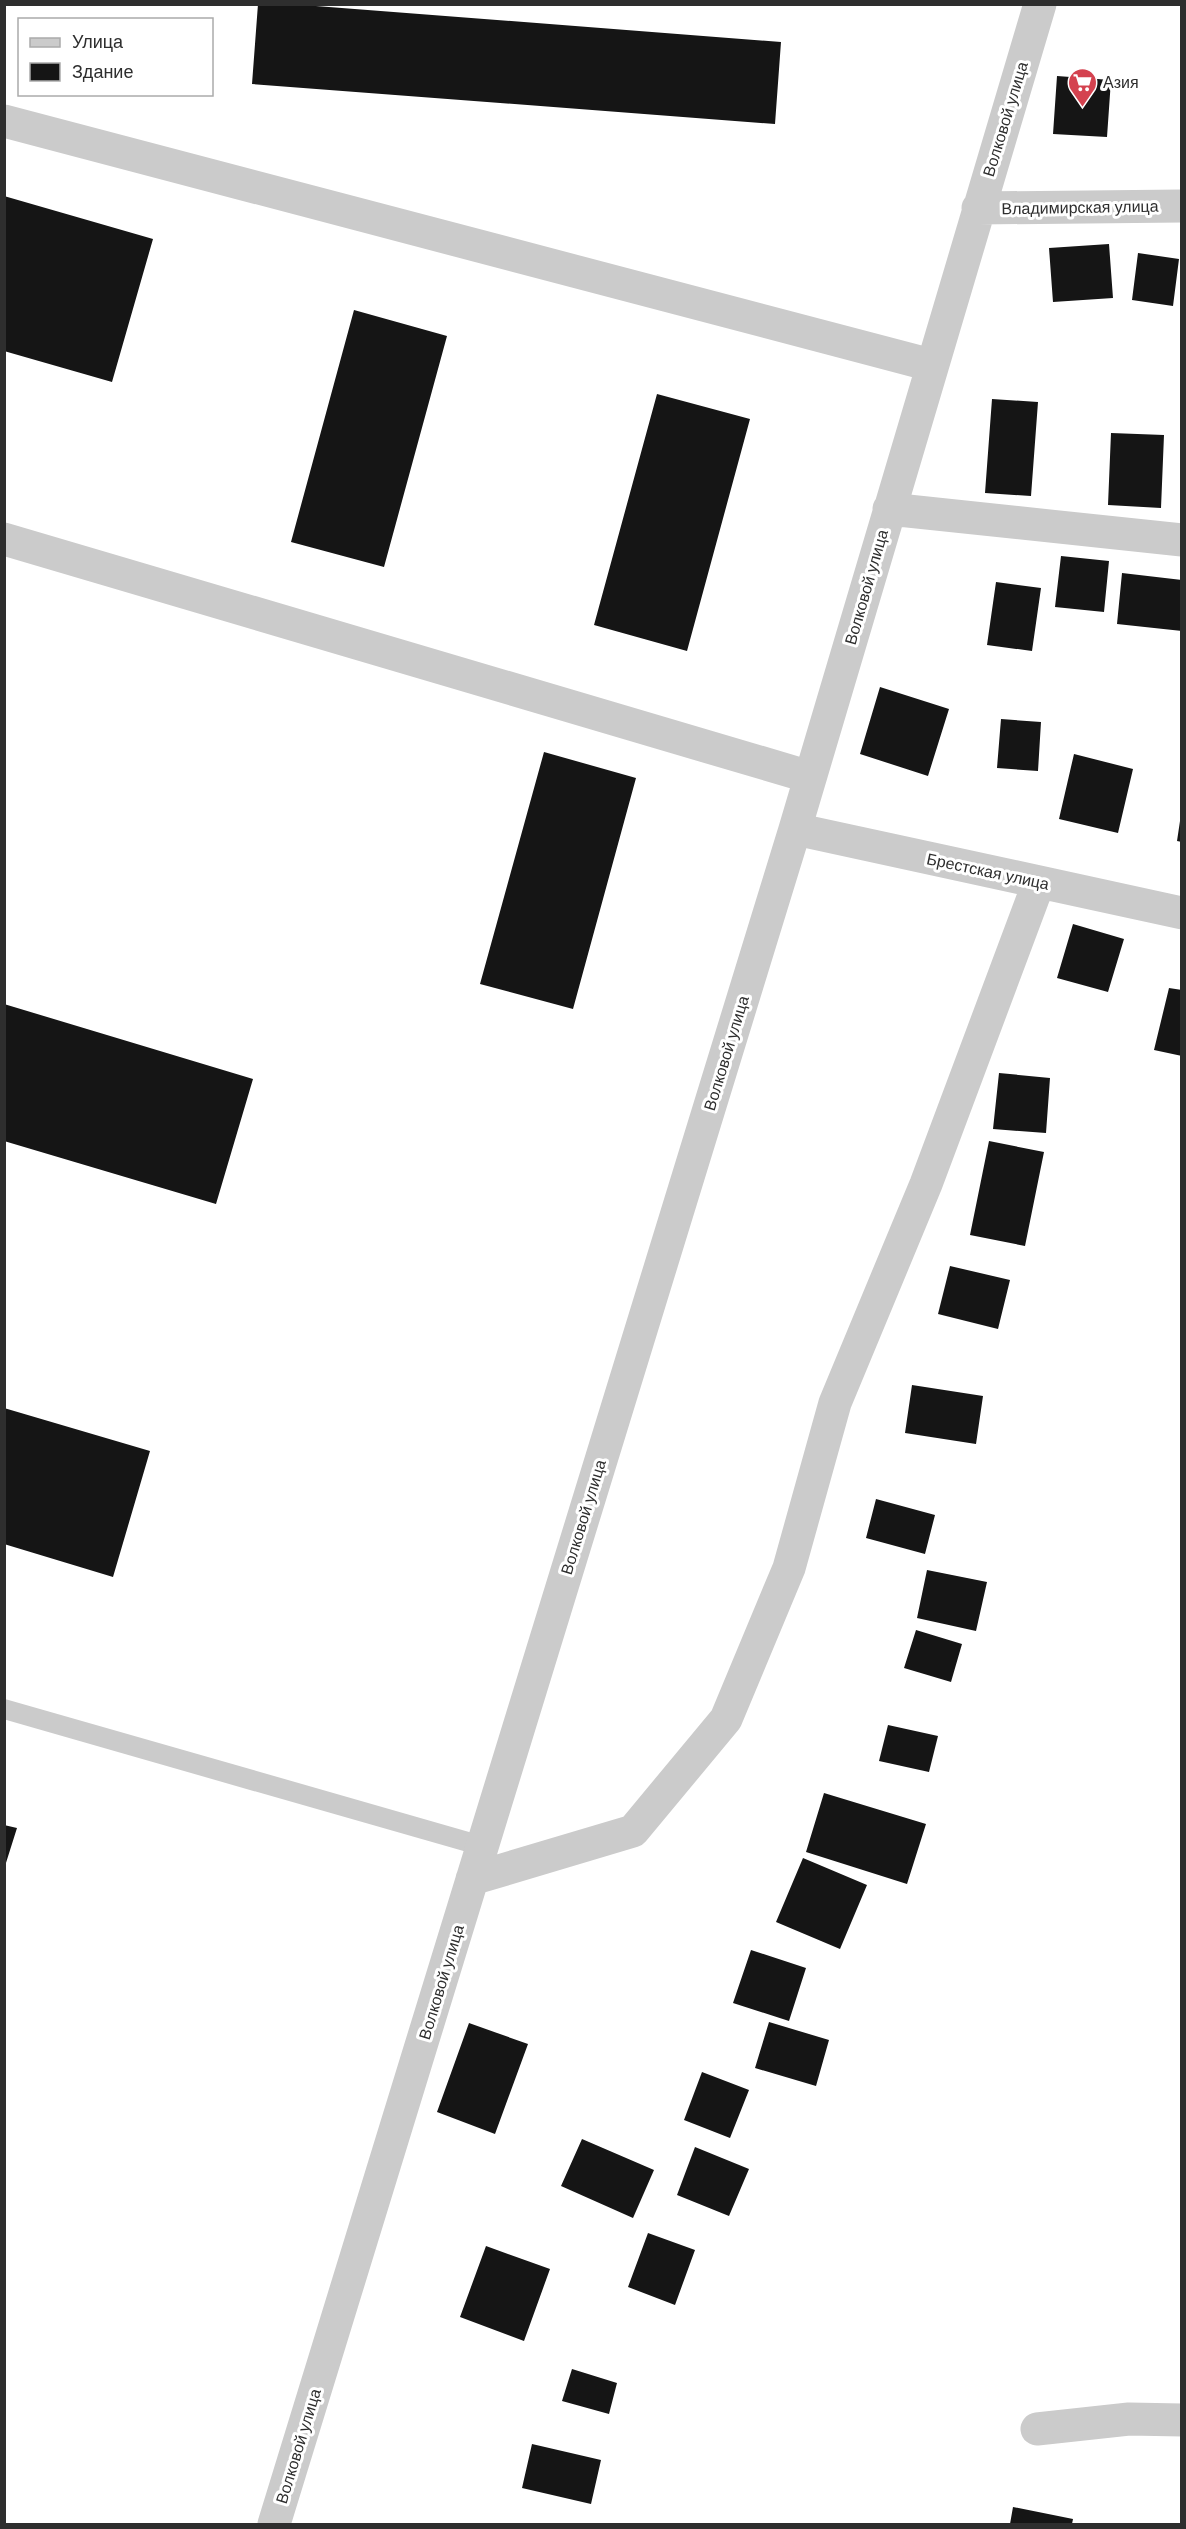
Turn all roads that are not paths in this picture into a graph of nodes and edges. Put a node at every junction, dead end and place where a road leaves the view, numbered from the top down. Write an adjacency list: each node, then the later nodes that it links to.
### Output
1 (1040, 4): 4 (street, Волковой улица)
2 (4, 121): 5 (street)
3 (1182, 206): 4 (street, Владимирская улица)
4 (978, 208): 5 (street, Волковой улица)
5 (932, 365): 6 (street, Волковой улица)
6 (889, 509): 8 (street, Волковой улица); 9 (street, Волковой улица)
7 (4, 539): 9 (street)
8 (1182, 540)
9 (810, 777): 10 (street, Волковой улица)
10 (795, 829): 11 (street, Брестская улица); 14 (street, Волковой улица)
11 (1039, 882): 12 (street, Брестская улица); 15 (street)
12 (1182, 913)
13 (4, 1708): 14 (lane)
14 (482, 1846): 15 (street, Волковой улица)
15 (472, 1880): 18 (street, Волковой улица)
16 (1182, 2420): 17 (street)
17 (1036, 2429)
18 (274, 2524)

